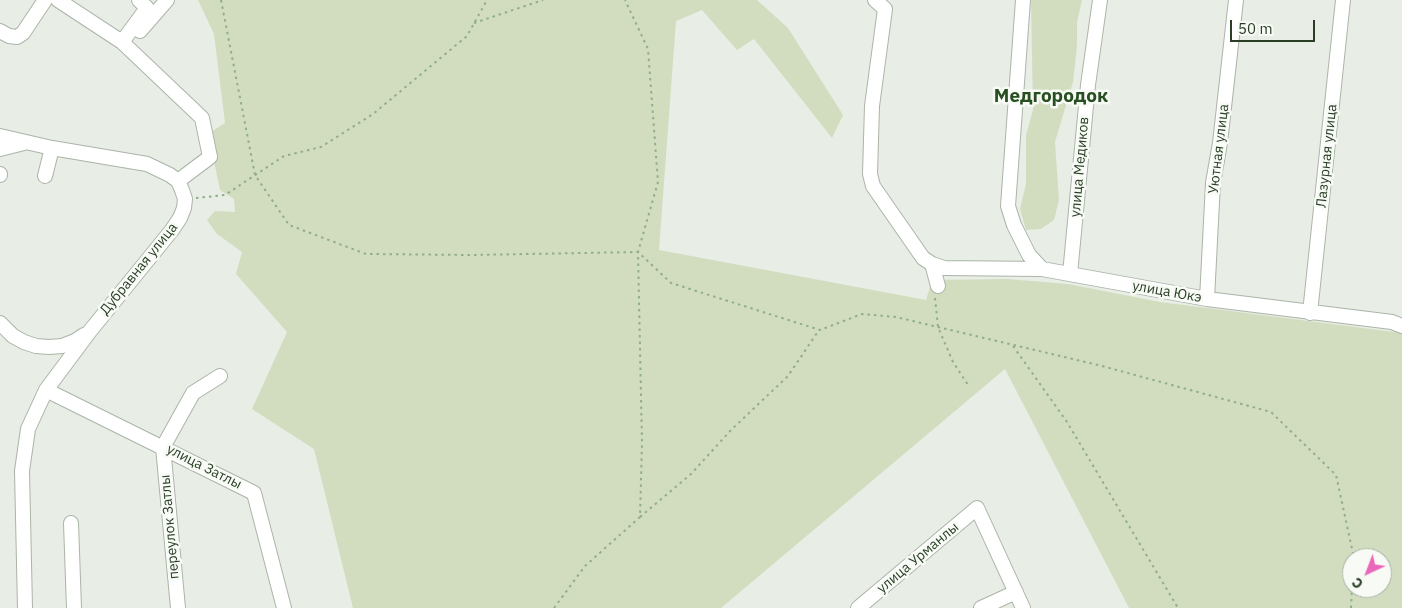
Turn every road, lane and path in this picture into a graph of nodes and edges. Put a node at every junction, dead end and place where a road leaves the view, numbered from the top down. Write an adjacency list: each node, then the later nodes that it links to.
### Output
1 (45, 0): 15 (street)
2 (58, 0): 16 (street)
3 (139, 0): 16 (street)
4 (167, 0): 16 (street)
5 (221, 0): 21 (path)
6 (487, 0): 14 (path)
7 (543, 0): 14 (path)
8 (625, 0): 25 (path)
9 (1023, 0): 27 (street)
10 (1100, 0): 28 (street, улица Медиков)
11 (1236, 0): 30 (street, Уютная улица)
12 (1343, 0): 31 (street, Лазурная улица)
13 (880, 4): 26 (street)
14 (474, 23): 21 (path)
15 (0, 31)
16 (124, 44): 23 (street)
17 (0, 136): 18 (street)
18 (29, 142): 19 (street); 20 (street)
19 (52, 148): 22 (street); 23 (street)
20 (0, 149)
21 (255, 175): 24 (path); 25 (path)
22 (45, 176)
23 (178, 181): 24 (street)
24 (185, 199): 36 (street, Дубравная улица)
25 (638, 252): 35 (path); 42 (path)
26 (932, 264): 27 (street, улица Юкэ); 29 (street)
27 (1042, 269): 28 (street, улица Юкэ)
28 (1070, 274): 30 (street, улица Юкэ)
29 (938, 286): 34 (path)
30 (1207, 299): 31 (street, улица Юкэ)
31 (1310, 313): 33 (street, улица Юкэ)
32 (0, 322): 36 (street, Дубравная улица)
33 (1402, 326)
34 (938, 327): 35 (path); 37 (path); 39 (path)
35 (820, 330): 42 (path)
36 (90, 331): 40 (street, Дубравная улица)
37 (1012, 345): 44 (path); 54 (path)
38 (220, 376): 41 (street)
39 (968, 385)
40 (46, 390): 41 (street, улица Затлы); 46 (street, Дубравная улица)
41 (163, 446): 48 (street, переулок Затлы); 49 (street, улица Затлы)
42 (640, 517): 50 (path)
43 (71, 523): 47 (street)
44 (1352, 548)
45 (1016, 592): 51 (street, улица Урманлы); 52 (street); 53 (street)
46 (25, 608)
47 (74, 608)
48 (178, 608)
49 (284, 608)
50 (554, 608)
51 (858, 608)
52 (981, 608)
53 (1023, 608)
54 (1178, 608)

